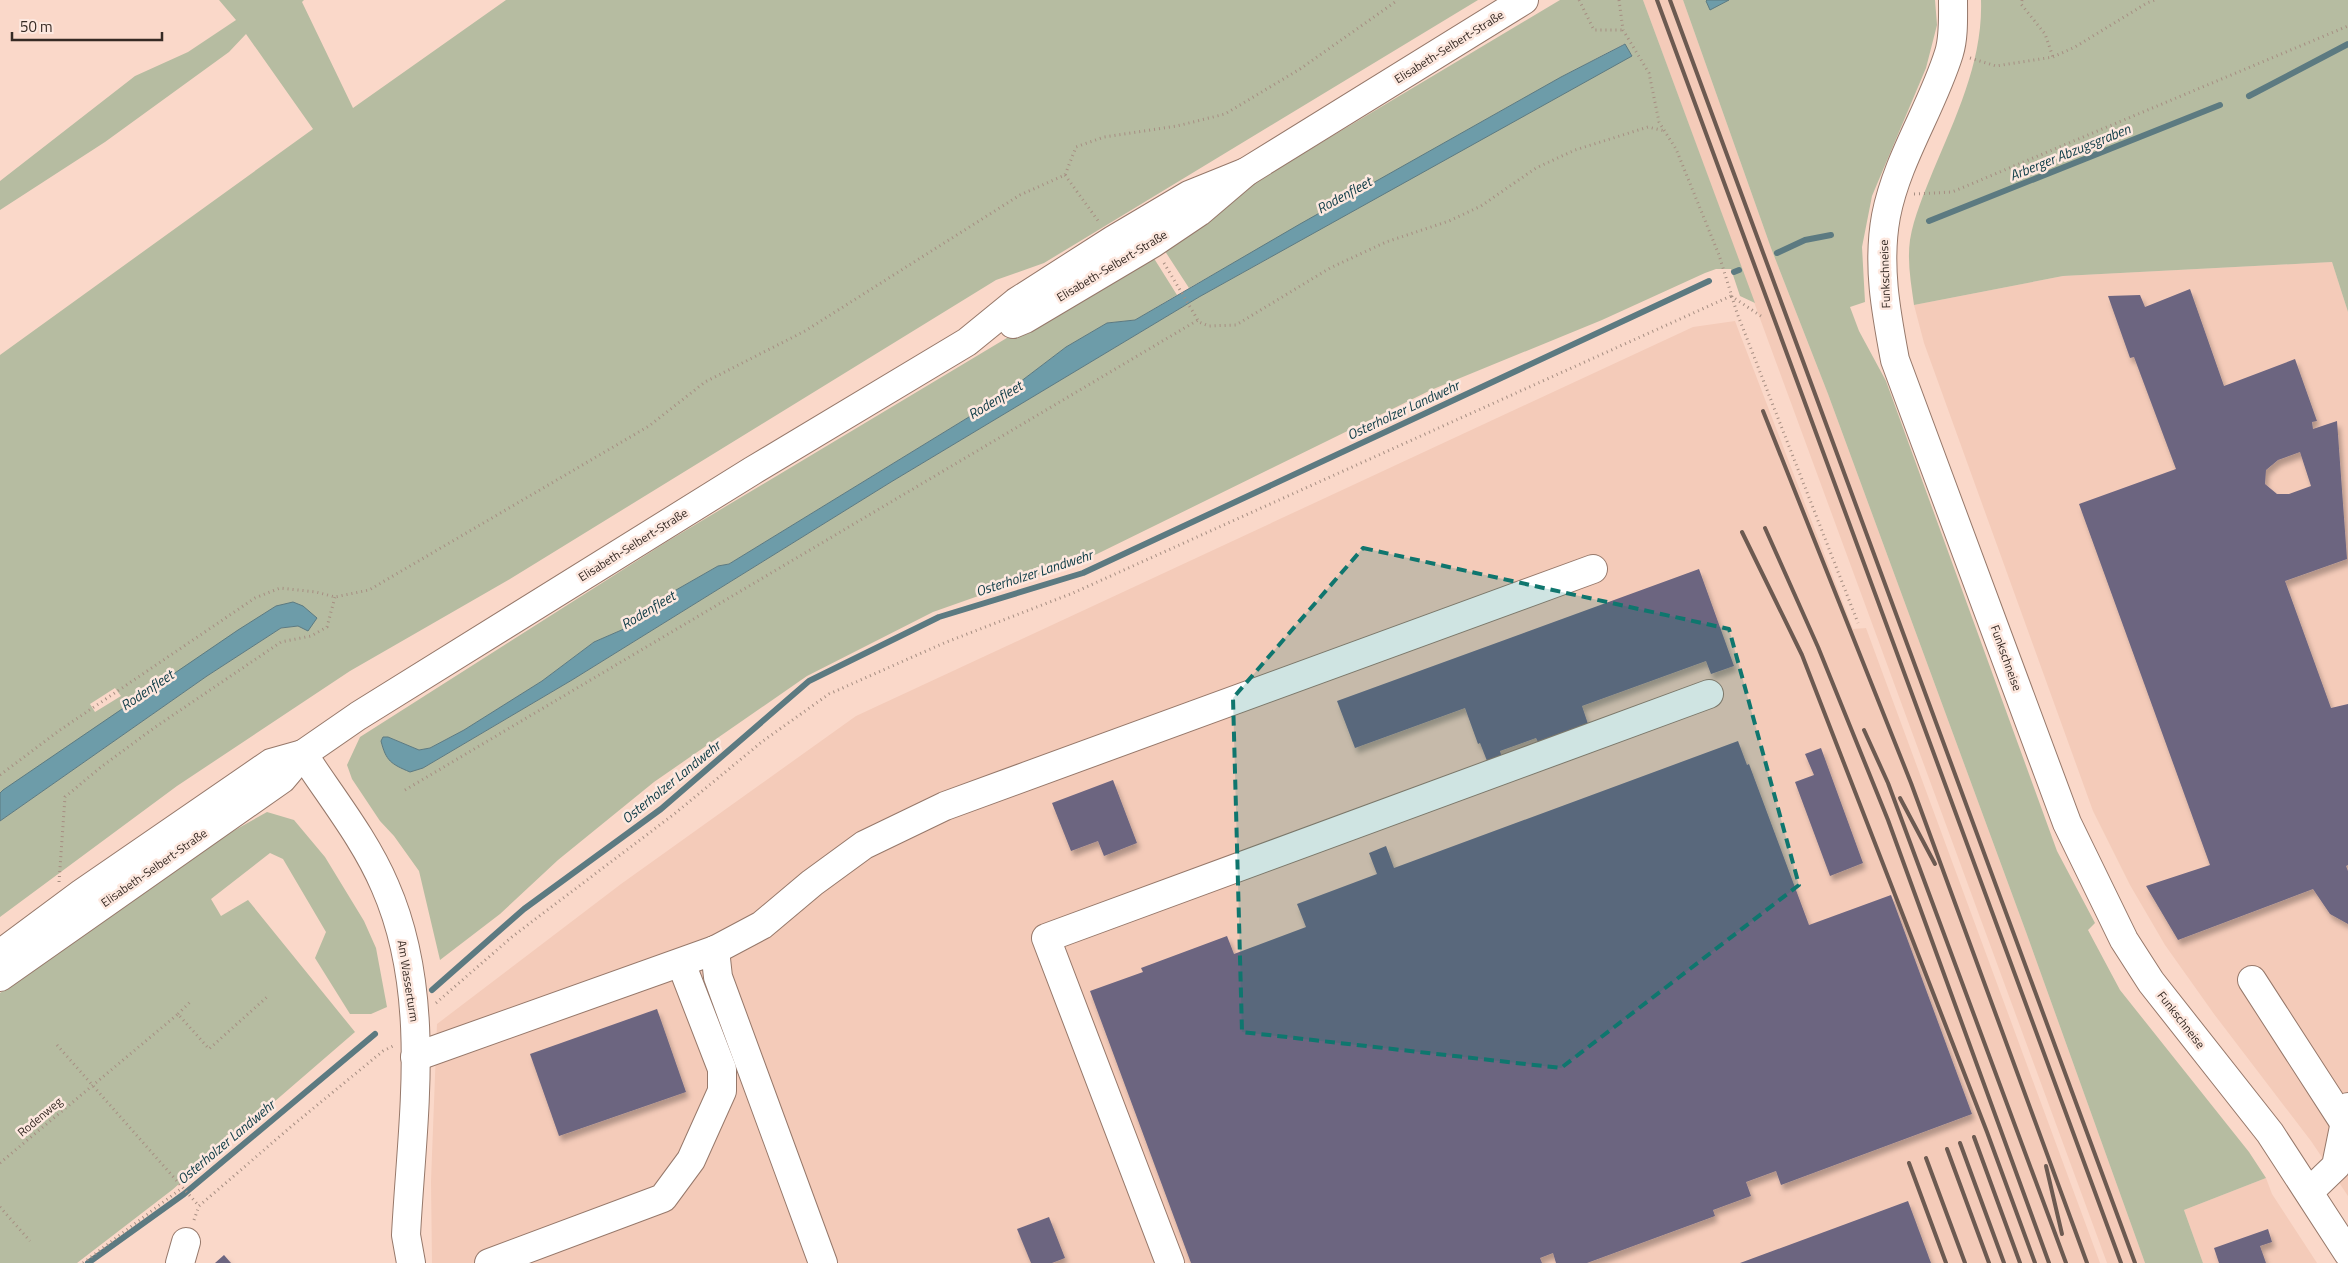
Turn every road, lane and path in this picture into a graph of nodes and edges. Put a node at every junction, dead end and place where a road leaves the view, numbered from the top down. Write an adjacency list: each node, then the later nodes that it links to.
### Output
1 (1398, 0): 14 (path)
2 (1524, 0): 13 (street, Elisabeth-Selbert-Straße)
3 (1579, 0): 9 (path)
4 (1619, 0): 9 (path)
5 (1953, 0): 10 (street, Funkschneise)
6 (2022, 0): 11 (path)
7 (2155, 0): 11 (path)
8 (2348, 26): 15 (path)
9 (1622, 30): 12 (path)
10 (1950, 53): 11 (path); 15 (street, Funkschneise)
11 (2053, 57)
12 (1665, 131): 18 (path); 20 (path)
13 (1246, 172): 16 (street, Elisabeth-Selbert-Straße); 21 (street, Elisabeth-Selbert-Straße)
14 (1065, 174): 16 (path); 23 (path)
15 (1895, 187): 44 (street, Funkschneise)
16 (1113, 240): 21 (street, Elisabeth-Selbert-Straße)
17 (1179, 289): 20 (path)
18 (1731, 296): 19 (path); 24 (path); 39 (path)
19 (1764, 318)
20 (1198, 320): 28 (path)
21 (967, 342): 26 (street, Elisabeth-Selbert-Straße)
22 (1592, 569): 30 (street)
23 (335, 597): 27 (path); 29 (path)
24 (1858, 623)
25 (1708, 694): 54 (street)
26 (303, 754): 29 (street, Elisabeth-Selbert-Straße); 33 (street, Elisabeth-Selbert-Straße); 39 (street, Am Wasserturm)
27 (0, 775)
28 (405, 790)
29 (63, 906): 31 (street, Elisabeth-Selbert-Straße)
30 (715, 950): 32 (street); 53 (street)
31 (0, 954)
32 (681, 963): 39 (street); 52 (street)
33 (0, 977)
34 (2252, 980): 41 (street)
35 (267, 997): 37 (path)
36 (190, 1002): 37 (path, Rodenweg)
37 (178, 1014): 40 (path, Rodenweg)
38 (57, 1045): 40 (path)
39 (415, 1046): 45 (path); 51 (street, Am Wasserturm)
40 (92, 1085): 42 (path, Rodenweg); 43 (path)
41 (2346, 1116): 44 (street)
42 (0, 1163)
43 (182, 1188): 45 (path); 50 (path)
44 (2309, 1192): 49 (street, Funkschneise)
45 (199, 1206): 48 (path)
46 (0, 1207): 47 (path)
47 (30, 1241)
48 (183, 1253)
49 (2348, 1253)
50 (83, 1263)
51 (411, 1263)
52 (489, 1263)
53 (823, 1263)
54 (1170, 1263)

